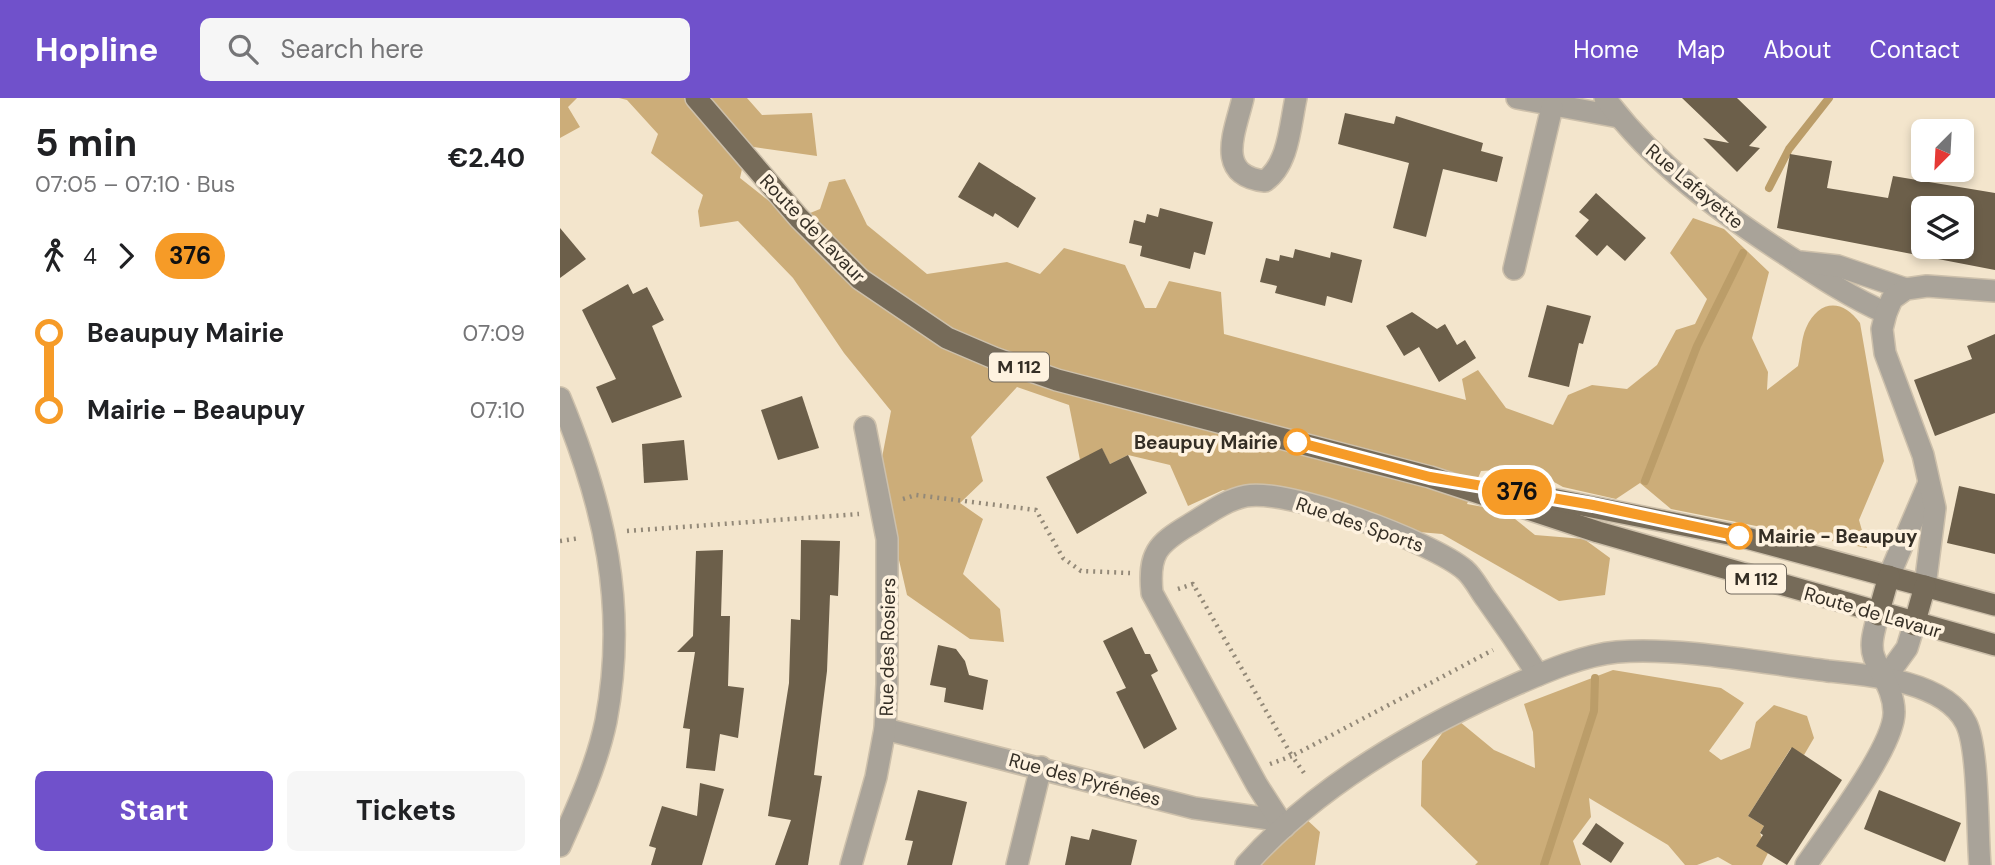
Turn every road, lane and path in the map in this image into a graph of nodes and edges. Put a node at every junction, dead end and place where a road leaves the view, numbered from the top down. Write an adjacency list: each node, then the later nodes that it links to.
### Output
1 (696, 98): 15 (main road, Route de Lavaur / M 112)
2 (1243, 98): 3 (street)
3 (1296, 98)
4 (1517, 98): 6 (street)
5 (1605, 98): 7 (street, Rue Lafayette)
6 (1552, 107): 7 (street); 9 (street)
7 (1619, 117): 8 (street, Rue Lafayette)
8 (1796, 261): 10 (street, Rue Lafayette); 12 (street, Rue Lafayette)
9 (1514, 269)
10 (1906, 289): 11 (street); 12 (street)
11 (1995, 291)
12 (1885, 313): 16 (street)
13 (560, 398): 33 (street)
14 (865, 427): 27 (street, Rue des Rosiers)
15 (1430, 477): 18 (main road, Route de Lavaur / M 112); 21 (main road, Route de Lavaur / M 112)
16 (1928, 485): 18 (street); 19 (street)
17 (1150, 573): 23 (street, Rue des Sports); 28 (path); 32 (street)
18 (1889, 576): 19 (main road, Route de Lavaur / M 112); 21 (main road)
19 (1925, 586): 20 (main road, Route de Lavaur / M 112); 22 (main road)
20 (1995, 605)
21 (1878, 615): 22 (main road, Route de Lavaur / M 112); 26 (street)
22 (1914, 625): 24 (main road, Route de Lavaur / M 112); 26 (street)
23 (1515, 640): 25 (street, Rue des Sports); 28 (path)
24 (1995, 645)
25 (1538, 675): 26 (street); 32 (street)
26 (1886, 677): 31 (street); 37 (street)
27 (885, 729): 29 (street, Rue des Pyrénées); 34 (street, Rue des Rosiers)
28 (1292, 756): 30 (path)
29 (1041, 767): 32 (street, Rue des Pyrénées); 35 (street)
30 (1304, 773)
31 (1985, 825): 38 (street)
32 (1284, 827): 36 (street)
33 (560, 846)
34 (851, 865)
35 (1017, 865)
36 (1246, 865)
37 (1806, 865)
38 (1980, 865)

